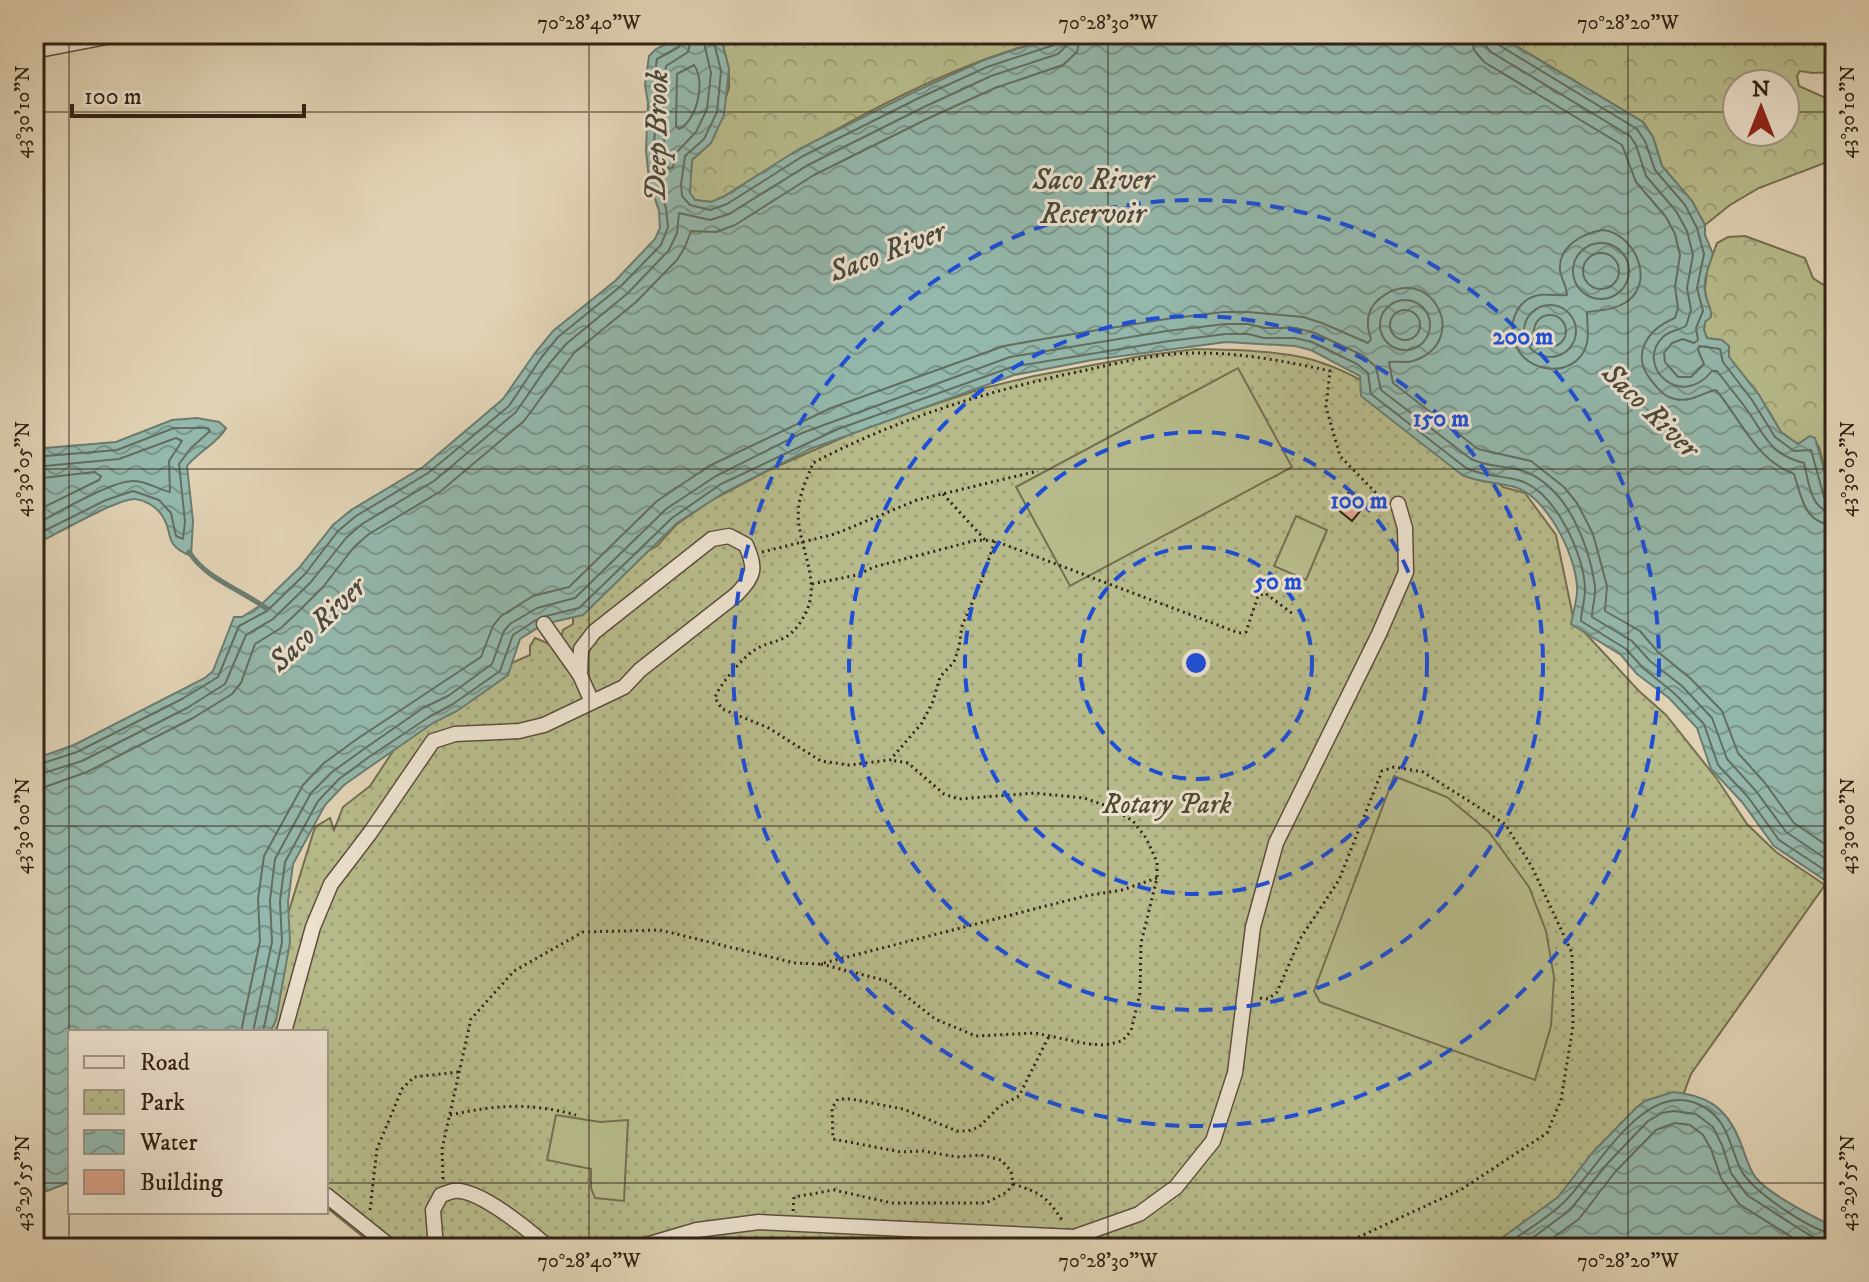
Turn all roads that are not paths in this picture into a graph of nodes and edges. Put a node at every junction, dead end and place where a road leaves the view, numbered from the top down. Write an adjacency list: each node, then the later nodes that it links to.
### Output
1 (122, 34): 4 (street)
2 (334, 34): 3 (street)
3 (516, 34)
4 (34, 51)
5 (1398, 504): 14 (street)
6 (544, 624): 7 (street)
7 (580, 675): 8 (street); 8 (street)
8 (592, 702): 9 (street)
9 (285, 1030)
10 (328, 1197): 11 (street)
11 (392, 1248)
12 (436, 1248): 13 (street)
13 (549, 1248)
14 (636, 1248)

